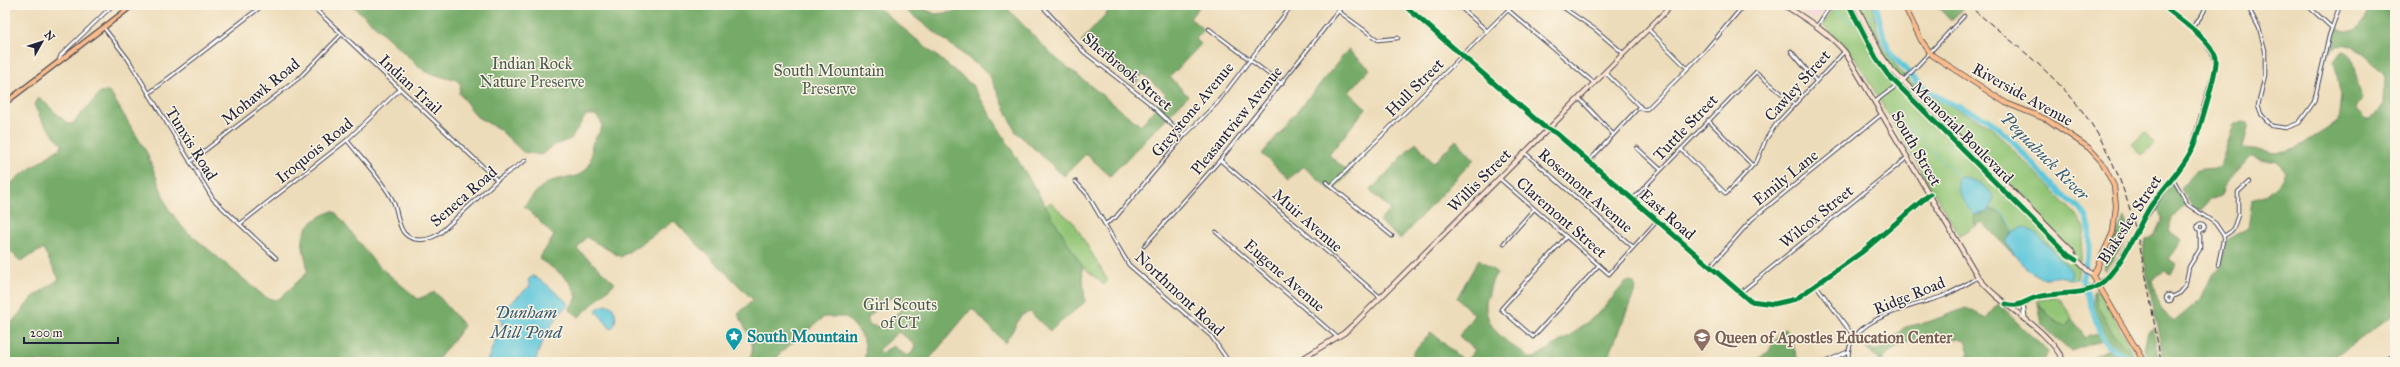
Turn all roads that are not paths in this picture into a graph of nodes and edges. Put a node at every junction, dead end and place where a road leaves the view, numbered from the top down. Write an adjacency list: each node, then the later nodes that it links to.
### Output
1 (113, 5): 42 (street)
2 (133, 5): 28 (main road)
3 (264, 5): 51 (street)
4 (311, 5): 34 (street, Indian Trail)
5 (1041, 5): 61 (street, Sherbrook Street)
6 (1292, 5): 41 (street, Greystone Avenue)
7 (1343, 5): 25 (street, Pleasantview Avenue)
8 (1404, 5): 40 (street, East Road)
9 (1458, 5): 33 (street)
10 (1513, 5): 24 (street, Hull Street)
11 (1672, 5): 31 (main road, Willis Street)
12 (1744, 5): 43 (street)
13 (1784, 5): 27 (main road, South Street)
14 (1831, 5): 27 (street)
15 (1849, 5): 49 (main road, Memorial Boulevard)
16 (1856, 5): 46 (main road, Memorial Boulevard)
17 (1904, 5): 38 (highway, Riverside Avenue)
18 (2162, 5): 32 (street, Blakeslee Street)
19 (2207, 5): 32 (street)
20 (2247, 5): 29 (street)
21 (2307, 5): 29 (street)
22 (2340, 5): 29 (street)
23 (1561, 6): 39 (street)
24 (1508, 10): 33 (street, Hull Street); 47 (street)
25 (1338, 11): 35 (street); 48 (street, Pleasantview Avenue)
26 (1964, 16): 38 (street)
27 (1817, 26): 37 (main road, South Street)
28 (104, 28): 42 (main road); 51 (street, Tunxis Road)
29 (2332, 28)
30 (1209, 29): 41 (street)
31 (1648, 29): 39 (main road, Willis Street); 43 (street)
32 (2191, 29): 73 (street, Blakeslee Street)
33 (1486, 30): 40 (street, Hull Street)
34 (342, 35): 50 (street, Indian Trail); 70 (street, Mohawk Road)
35 (1398, 38)
36 (1790, 51): 45 (street)
37 (1845, 52): 45 (street, Cawley Street); 53 (main road, South Street)
38 (1929, 52): 46 (street); 101 (highway, Riverside Avenue)
39 (1624, 54): 44 (main road, Willis Street)
40 (1462, 56): 59 (street, East Road); 79 (street, Hull Street)
41 (1249, 60): 48 (street); 61 (street, Greystone Avenue)
42 (58, 62): 54 (main road)
43 (1688, 68): 56 (street)
44 (1605, 72): 47 (main road, Willis Street); 56 (street)
45 (1816, 81): 55 (street, Cawley Street)
46 (1902, 81): 49 (street); 97 (main road, Memorial Boulevard)
47 (1594, 83): 52 (main road, Willis Street)
48 (1282, 84): 68 (street, Pleasantview Avenue)
49 (1897, 84): 53 (street); 97 (main road, Memorial Boulevard)
50 (399, 90): 62 (street, Iroquois Road); 75 (street, Indian Trail)
51 (148, 94): 70 (street, Tunxis Road)
52 (1579, 98): 59 (main road, Willis Street); 60 (street)
53 (1876, 100): 57 (main road, South Street)
54 (5, 104)
55 (1794, 104): 58 (street, Tuttle Street); 71 (street, Cawley Street)
56 (1640, 106): 60 (street)
57 (1883, 114): 66 (main road, South Street); 100 (street, Emily Lane)
58 (1708, 120): 64 (street, Tuttle Street); 71 (street)
59 (1548, 128): 65 (main road, Willis Street); 69 (street, East Road)
60 (1613, 134): 69 (street)
61 (1184, 136): 86 (street, Greystone Avenue)
62 (347, 140): 75 (street, Seneca Road); 85 (street, Iroquois Road)
63 (1637, 148): 72 (street)
64 (1681, 149): 71 (street, Cawley Street); 72 (street, Tuttle Street)
65 (1524, 152): 74 (main road, Willis Street); 95 (street, Rosemont Avenue)
66 (1908, 157): 80 (main road, South Street); 105 (street, Wilcox Street)
67 (526, 160): 75 (street, Seneca Road)
68 (1220, 160): 94 (street, Pleasantview Avenue); 106 (street, Muir Avenue)
69 (1589, 161): 81 (street, East Road)
70 (190, 162): 85 (street, Tunxis Road)
71 (1753, 166)
72 (1660, 169): 81 (street, Tuttle Street)
73 (2172, 177): 83 (street); 103 (street, Blakeslee Street, bridge)
74 (1498, 178): 82 (street, Claremont Street); 106 (main road, Willis Street)
75 (497, 180)
76 (1074, 181): 86 (street, Northmont Road)
77 (1326, 182): 79 (street)
78 (2249, 182): 91 (street)
79 (1331, 186): 90 (street)
80 (1930, 194): 102 (main road, South Street); 104 (street, East Road)
81 (1632, 200): 84 (street, East Road)
82 (1534, 209): 92 (street, Claremont Street); 93 (street)
83 (2205, 218): 87 (street); 91 (street)
84 (1657, 221): 95 (street); 100 (street, East Road)
85 (240, 224): 96 (street, Tunxis Road)
86 (1105, 224): 115 (street, Northmont Road)
87 (2202, 224): 88 (street); 88 (street)
88 (2200, 231): 107 (street)
89 (1216, 232): 111 (street, Eugene Avenue)
90 (1392, 236)
91 (2224, 236): 99 (street)
92 (1566, 237): 98 (street, Claremont Street); 98 (street)
93 (1504, 243)
94 (1144, 246)
95 (1633, 247): 98 (street, Claremont Street)
96 (276, 258)
97 (2077, 260): 101 (main road, Memorial Boulevard)
98 (1599, 265)
99 (2218, 265)
100 (1710, 268): 105 (street, East Road)
101 (2093, 276): 103 (highway)
102 (1978, 277): 108 (main road, South Street); 112 (street, Ridge Road)
103 (2099, 284): 109 (street, Blakeslee Street); 120 (highway)
104 (1816, 285): 105 (street, East Road); 112 (street)
105 (1739, 294)
106 (1380, 297): 111 (main road, Willis Street)
107 (2172, 297)
108 (2006, 304): 109 (street); 110 (main road, South Street)
109 (2023, 305): 110 (street)
110 (2026, 320): 119 (main road, South Street)
111 (1338, 337): 116 (main road, Willis Street)
112 (1854, 337): 113 (street, Ridge Road)
113 (1847, 352): 117 (street); 118 (street)
114 (2395, 356): 121 (main road)
115 (1229, 362)
116 (1296, 362)
117 (1825, 362)
118 (1849, 362)
119 (2064, 362)
120 (2144, 362)
121 (2384, 362)

